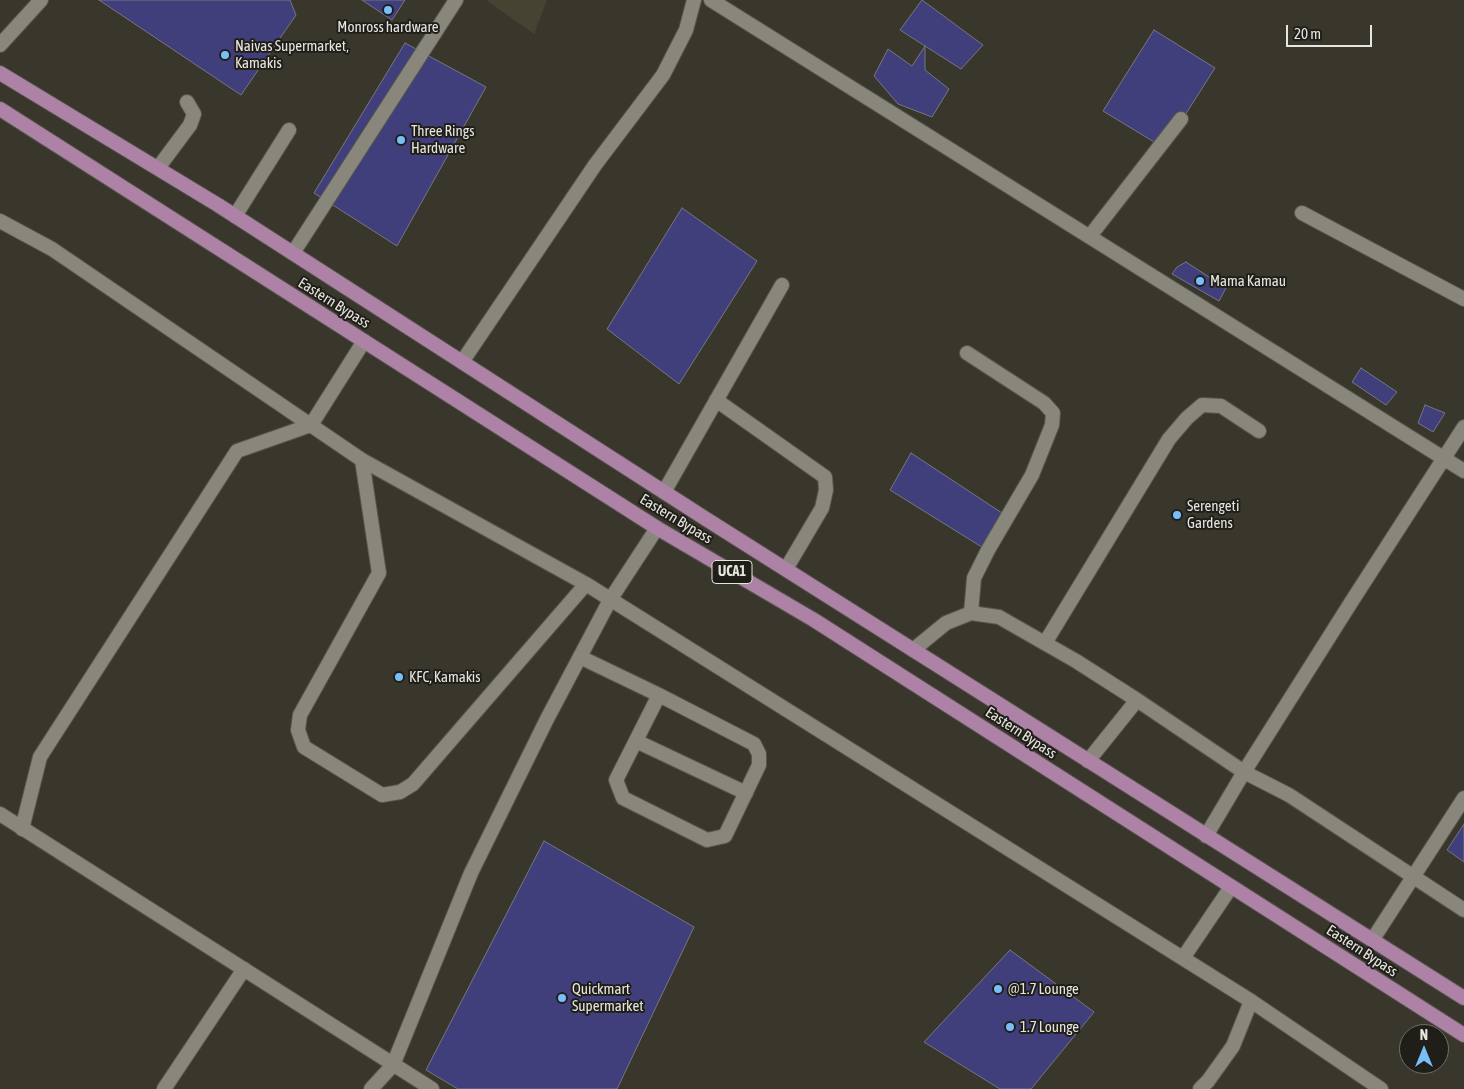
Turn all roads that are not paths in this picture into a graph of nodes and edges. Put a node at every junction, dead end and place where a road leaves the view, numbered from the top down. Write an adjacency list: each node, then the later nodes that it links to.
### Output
1 (41, 0): 5 (street)
2 (456, 0): 16 (street)
3 (694, 0): 21 (street)
4 (711, 0): 15 (street)
5 (0, 45)
6 (0, 73): 11 (main road, Eastern Bypass / UCA1)
7 (187, 102): 11 (street)
8 (0, 109): 19 (main road, Eastern Bypass / UCA1)
9 (1181, 119): 15 (street)
10 (289, 130): 13 (street)
11 (158, 168): 13 (main road, Eastern Bypass / UCA1)
12 (1302, 213): 18 (street)
13 (235, 216): 16 (main road, Eastern Bypass / UCA1)
14 (0, 220): 23 (street)
15 (1090, 236): 26 (street)
16 (293, 253): 21 (main road, Eastern Bypass / UCA1)
17 (782, 285): 22 (street)
18 (1464, 299)
19 (364, 341): 23 (street); 30 (main road, Eastern Bypass / UCA1)
20 (967, 353): 34 (street)
21 (462, 362): 29 (main road, Eastern Bypass / UCA1)
22 (716, 400): 29 (street); 31 (street)
23 (311, 425): 27 (street); 46 (street)
24 (1464, 427): 26 (street)
25 (1259, 431): 35 (street)
26 (1444, 458): 28 (street); 42 (street)
27 (362, 460): 32 (street); 32 (street)
28 (1464, 471)
29 (664, 492): 31 (main road, Eastern Bypass / UCA1)
30 (657, 528): 33 (street); 49 (main road, Eastern Bypass / UCA1)
31 (786, 569): 36 (main road, Eastern Bypass / UCA1)
32 (586, 584): 33 (street)
33 (610, 600): 37 (street); 52 (street)
34 (971, 613): 35 (street); 36 (street)
35 (1045, 643): 39 (street)
36 (913, 650): 41 (main road, Eastern Bypass / UCA1)
37 (580, 657): 38 (street); 57 (street)
38 (659, 695): 40 (street); 43 (street)
39 (1137, 700): 41 (street); 42 (street)
40 (636, 741): 43 (street); 43 (street)
41 (1088, 761): 47 (main road, Eastern Bypass / UCA1)
42 (1244, 772): 47 (street); 48 (street)
43 (746, 793)
44 (1464, 798): 48 (street)
45 (0, 814): 46 (street)
46 (22, 828): 53 (street)
47 (1206, 836): 51 (main road, Eastern Bypass / UCA1)
48 (1414, 876): 50 (street); 51 (street)
49 (1231, 887): 52 (street); 56 (main road, Eastern Bypass / UCA1)
50 (1464, 910)
51 (1373, 940): 54 (main road, Eastern Bypass / UCA1)
52 (1183, 958): 55 (street)
53 (244, 969): 57 (street); 58 (street)
54 (1464, 998)
55 (1252, 1001): 61 (street); 62 (street)
56 (1464, 1035)
57 (393, 1065): 59 (street); 60 (street)
58 (164, 1089)
59 (371, 1089)
60 (432, 1089)
61 (1200, 1089)
62 (1382, 1089)

